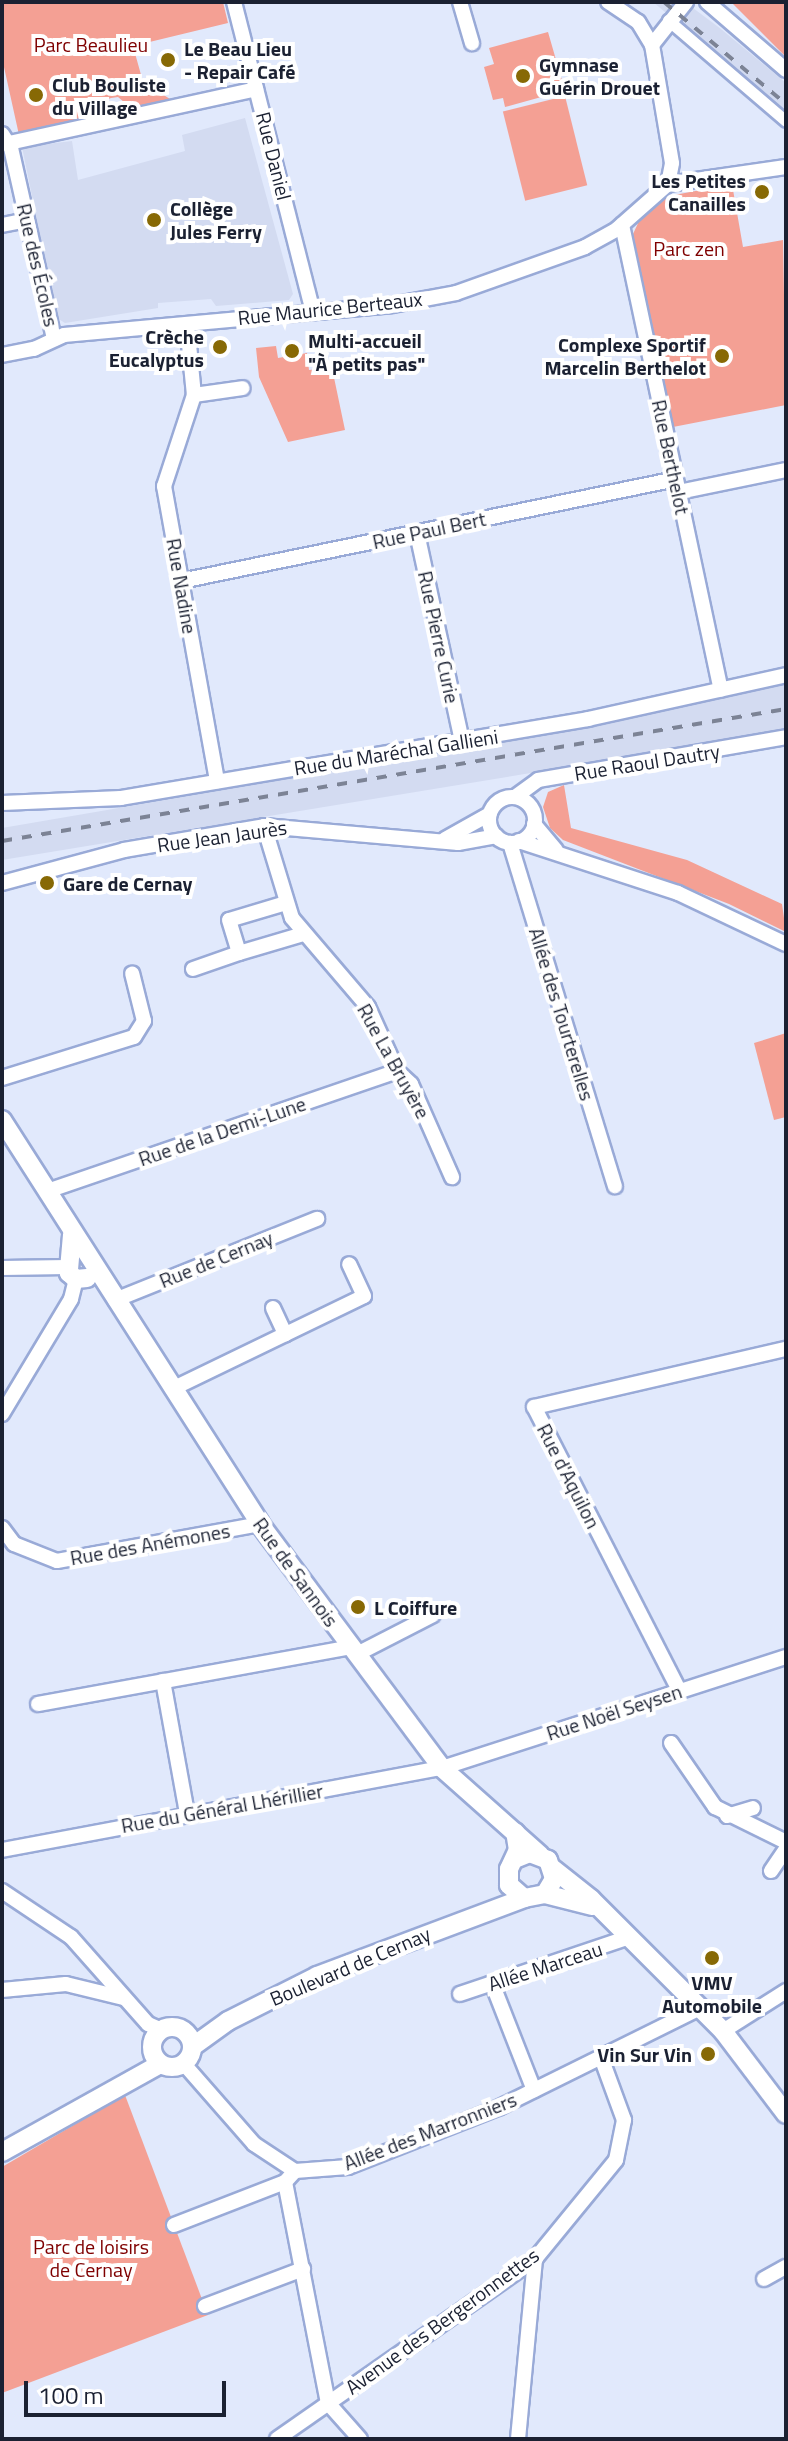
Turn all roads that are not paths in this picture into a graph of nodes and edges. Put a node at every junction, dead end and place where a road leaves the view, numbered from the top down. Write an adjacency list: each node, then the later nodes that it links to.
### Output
1 (234, 2): 10 (street, Rue Daniel)
2 (460, 2): 8 (street)
3 (608, 2): 7 (street)
4 (686, 2): 6 (street)
5 (715, 5): 9 (street)
6 (668, 20): 7 (street); 7 (street); 11 (street)
7 (645, 33): 14 (street)
8 (472, 43)
9 (786, 70)
10 (256, 89): 12 (street); 18 (street, Rue Daniel)
11 (786, 121)
12 (6, 139): 15 (street, Rue des Écoles)
13 (786, 167): 14 (street)
14 (668, 184): 17 (street, Rue Maurice Berteaux)
15 (27, 220): 16 (street); 20 (street, Rue des Écoles)
16 (2, 225)
17 (622, 225): 18 (street, Rue Maurice Berteaux); 25 (street, Rue Berthelot)
18 (313, 311): 19 (street, Rue Maurice Berteaux)
19 (187, 324): 20 (street, Rue Maurice Berteaux); 23 (street, Rue Nadine)
20 (54, 339): 21 (street, Rue Maurice Berteaux)
21 (2, 355)
22 (243, 388): 23 (street)
23 (194, 395): 27 (street, Rue Nadine)
24 (786, 470): 25 (street, Rue Paul Bert)
25 (677, 485): 26 (street, Rue Paul Bert); 29 (street, Rue Berthelot)
26 (417, 533): 27 (street, Rue Paul Bert); 31 (street, Rue Pierre Curie)
27 (181, 581): 32 (street, Rue Nadine)
28 (786, 675): 29 (street, Rue du Maréchal Gallieni)
29 (721, 690): 31 (street, Rue du Maréchal Gallieni)
30 (786, 737): 33 (street, Rue Raoul Dautry)
31 (462, 742): 32 (street, Rue du Maréchal Gallieni)
32 (217, 781): 34 (street, Rue du Maréchal Gallieni)
33 (515, 797): 35 (street); 36 (street)
34 (2, 803)
35 (490, 814): 38 (street); 39 (street)
36 (534, 824): 39 (street); 40 (street)
37 (264, 826): 38 (street, Rue Jean Jaurès); 41 (street, Rue Jean Jaurès); 42 (street, Rue La Bruyère)
38 (445, 839): 39 (street, Rue Jean Jaurès)
39 (508, 840): 40 (street, Rue Jean Jaurès); 53 (street, Allée des Tourterelles)
40 (556, 850): 44 (street, Rue Jean Jaurès)
41 (2, 883)
42 (286, 903): 43 (street, Rue La Bruyère); 45 (street)
43 (303, 934): 45 (street); 48 (street, Rue La Bruyère)
44 (786, 944)
45 (239, 953): 46 (street)
46 (193, 969)
47 (132, 973): 49 (street)
48 (397, 1071): 52 (street, Rue La Bruyère); 54 (street, Rue de la Demi-Lune)
49 (2, 1078)
50 (2, 1120): 51 (street)
51 (9, 1143): 54 (street)
52 (452, 1177)
53 (615, 1186)
54 (47, 1191): 58 (street)
55 (317, 1219): 59 (street, Rue de Cernay)
56 (349, 1264): 61 (street)
57 (2, 1268): 58 (street)
58 (80, 1268): 59 (street, Rue de Sannois); 64 (street)
59 (111, 1295): 63 (street, Rue de Sannois)
60 (273, 1308): 61 (street)
61 (285, 1334): 63 (street)
62 (786, 1349): 71 (street, Rue d'Aquilon)
63 (172, 1389): 65 (street, Rue de Sannois)
64 (2, 1414)
65 (260, 1524): 66 (street, Rue des Anémones); 68 (street, Rue de Sannois)
66 (2, 1528)
67 (433, 1615): 68 (street)
68 (354, 1651): 70 (street); 74 (street, Rue de Sannois)
69 (786, 1657): 71 (street, Rue Noël Seysen)
70 (163, 1681): 72 (street); 76 (street)
71 (679, 1690): 74 (street, Rue Noël Seysen)
72 (38, 1704)
73 (671, 1743): 77 (street)
74 (442, 1768): 76 (street, Rue du Général Lhérillier); 78 (street, Rue de Sannois)
75 (753, 1808): 77 (street)
76 (187, 1813): 81 (street, Rue du Général Lhérillier)
77 (727, 1816): 79 (street)
78 (515, 1832): 82 (street); 83 (street, Rue de Sannois)
79 (786, 1842)
80 (786, 1849): 84 (street)
81 (2, 1850)
82 (515, 1859): 83 (street); 85 (street)
83 (546, 1861): 87 (street); 90 (street, Rue de Sannois)
84 (771, 1871)
85 (508, 1880): 88 (street); 89 (street, Boulevard de Cernay)
86 (2, 1891): 96 (street)
87 (545, 1894): 88 (street); 90 (street, Rue de Sannois)
88 (524, 1898): 89 (street, Boulevard de Cernay)
89 (473, 1914): 100 (street, Boulevard de Cernay)
90 (610, 1918): 91 (street, Rue de Sannois)
91 (629, 1937): 92 (street, Allée Marceau); 97 (street, Rue de Sannois)
92 (492, 1983): 95 (street, Allée Marceau); 102 (street)
93 (2, 1990): 96 (street)
94 (786, 1991): 98 (street)
95 (460, 1994)
96 (124, 1998): 99 (street)
97 (700, 2008): 98 (street, Rue de Sannois); 101 (street, Allée des Marronniers)
98 (723, 2031): 103 (street, Rue de Sannois)
99 (155, 2041): 100 (street); 100 (street); 104 (street)
100 (186, 2047): 105 (street)
101 (601, 2057): 102 (street, Allée des Marronniers); 107 (street, Avenue des Bergeronnettes)
102 (534, 2090): 105 (street, Allée des Marronniers)
103 (786, 2114)
104 (2, 2152)
105 (290, 2176): 106 (street, Allée des Marronniers); 109 (street)
106 (174, 2225)
107 (535, 2259): 112 (street, Avenue des Bergeronnettes); 115 (street)
108 (786, 2267): 110 (street)
109 (303, 2269): 111 (street); 112 (street)
110 (764, 2279)
111 (205, 2306)
112 (328, 2403): 113 (street, Avenue des Bergeronnettes); 114 (street)
113 (277, 2439)
114 (360, 2439)
115 (518, 2439)

